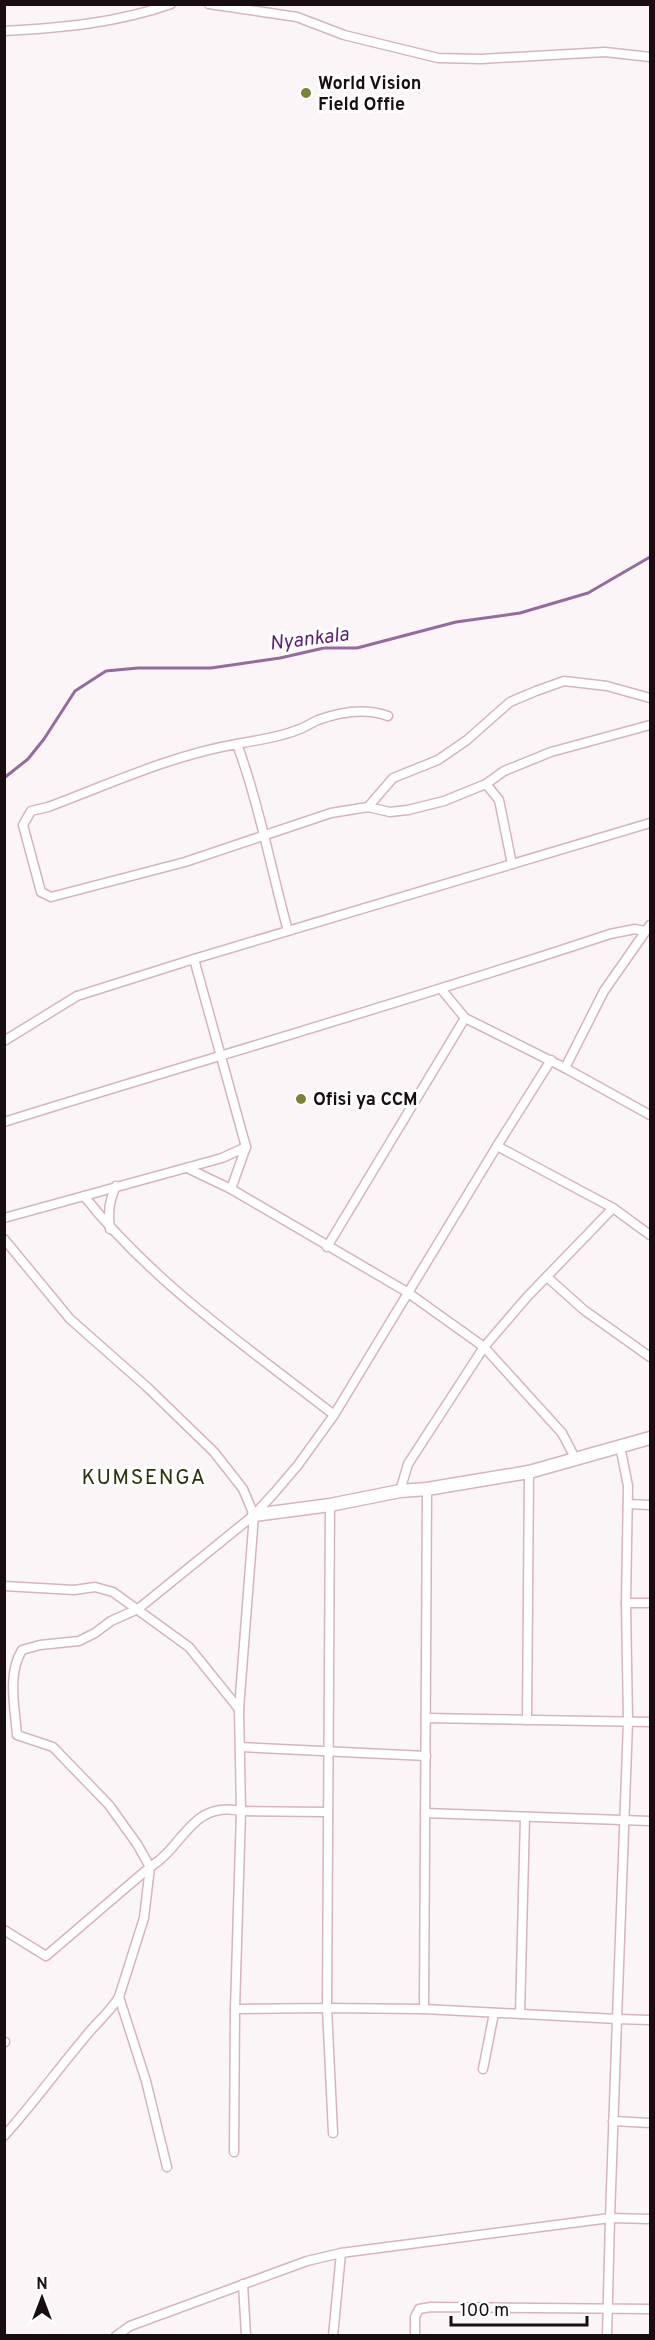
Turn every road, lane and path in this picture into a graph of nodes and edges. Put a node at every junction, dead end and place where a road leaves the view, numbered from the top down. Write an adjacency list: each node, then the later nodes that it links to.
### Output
1 (171, 4): 3 (street)
2 (209, 4): 4 (street)
3 (4, 31)
4 (651, 57)
5 (651, 698): 10 (street)
6 (387, 716): 8 (street)
7 (651, 725): 9 (street)
8 (237, 744): 12 (street); 12 (street)
9 (486, 784): 10 (street); 13 (street)
10 (368, 807): 12 (street)
11 (651, 823): 13 (street)
12 (264, 837): 15 (street)
13 (512, 864): 15 (street)
14 (647, 928): 17 (street); 22 (street)
15 (288, 931): 16 (street)
16 (194, 959): 19 (street); 20 (street)
17 (442, 990): 18 (street); 20 (street)
18 (465, 1018): 21 (street); 36 (street)
19 (4, 1041)
20 (221, 1055): 24 (street); 26 (street)
21 (551, 1060): 22 (street); 25 (street)
22 (565, 1068): 23 (street)
23 (651, 1114)
24 (4, 1122)
25 (496, 1146): 31 (street); 38 (street)
26 (246, 1147): 27 (street); 29 (street)
27 (187, 1168): 28 (street); 29 (street)
28 (116, 1186): 30 (street); 33 (street)
29 (231, 1189): 36 (street)
30 (84, 1196): 32 (street); 33 (street)
31 (614, 1208): 34 (street); 37 (street)
32 (4, 1218)
33 (110, 1229): 41 (street)
34 (651, 1235)
35 (4, 1239): 51 (street)
36 (327, 1247): 38 (street)
37 (547, 1276): 39 (street); 40 (street)
38 (407, 1292): 39 (street); 41 (street)
39 (484, 1347): 44 (street); 47 (street)
40 (651, 1357)
41 (334, 1415): 51 (street)
42 (651, 1438): 43 (street)
43 (620, 1446): 44 (street); 48 (street)
44 (575, 1458): 45 (street)
45 (529, 1472): 46 (street); 58 (street)
46 (427, 1489): 47 (street); 57 (street)
47 (400, 1491): 49 (street)
48 (628, 1504): 50 (street); 53 (street)
49 (330, 1505): 51 (street); 62 (street)
50 (651, 1505)
51 (254, 1515): 55 (street); 56 (street)
52 (4, 1586): 55 (street)
53 (626, 1603): 54 (street); 59 (street)
54 (651, 1603)
55 (138, 1609): 56 (street); 70 (street)
56 (239, 1709): 61 (street)
57 (426, 1718): 58 (street); 63 (street)
58 (527, 1720): 59 (street)
59 (628, 1722): 60 (street); 68 (street)
60 (651, 1722)
61 (240, 1747): 62 (street); 64 (street)
62 (327, 1752): 63 (street); 65 (street)
63 (426, 1756): 66 (street)
64 (241, 1811): 65 (street); 70 (street); 74 (street)
65 (327, 1812): 73 (street)
66 (425, 1813): 67 (street); 75 (street)
67 (525, 1816): 68 (street); 77 (street)
68 (623, 1820): 69 (street); 78 (street)
69 (651, 1821)
70 (150, 1867): 71 (street); 72 (street)
71 (4, 1930)
72 (119, 1997): 84 (street); 86 (street)
73 (327, 2008): 74 (street); 75 (street); 83 (street)
74 (235, 2009): 85 (street)
75 (424, 2009): 76 (street)
76 (494, 2013): 77 (street); 80 (street)
77 (520, 2014): 78 (street)
78 (617, 2019): 79 (street); 81 (street)
79 (651, 2020)
80 (483, 2069)
81 (614, 2121): 82 (street); 87 (street)
82 (651, 2122)
83 (333, 2133)
84 (4, 2136)
85 (234, 2152)
86 (167, 2167)
87 (610, 2218): 88 (street); 89 (street); 92 (street)
88 (651, 2219)
89 (341, 2253): 90 (street); 95 (street)
90 (243, 2284): 93 (street); 94 (street)
91 (651, 2309): 92 (street)
92 (607, 2310): 96 (street); 97 (street)
93 (117, 2336)
94 (246, 2336)
95 (333, 2336)
96 (415, 2336)
97 (607, 2336)

